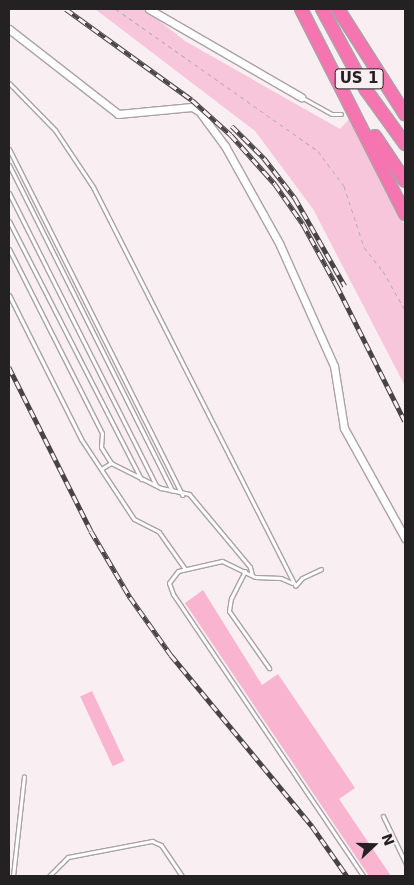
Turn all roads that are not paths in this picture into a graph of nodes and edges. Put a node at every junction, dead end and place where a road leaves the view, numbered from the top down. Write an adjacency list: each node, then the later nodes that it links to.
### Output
1 (149, 9): 8 (street)
2 (301, 9): 18 (highway)
3 (309, 9): 11 (highway, US 1)
4 (322, 9): 12 (highway, US 1)
5 (340, 10): 10 (highway)
6 (9, 29): 28 (street)
7 (9, 84): 33 (lane)
8 (301, 97): 9 (lane)
9 (341, 114)
10 (405, 114)
11 (375, 136): 15 (highway); 17 (highway, US 1)
12 (405, 144)
13 (9, 149): 27 (lane)
14 (9, 165): 26 (lane)
15 (405, 181)
16 (9, 193): 25 (lane)
17 (405, 199)
18 (405, 214)
19 (9, 221): 24 (lane)
20 (9, 249): 22 (lane)
21 (9, 295): 23 (lane)
22 (112, 463): 23 (lane); 24 (lane)
23 (101, 470): 29 (lane)
24 (142, 479): 25 (lane)
25 (156, 486): 26 (lane)
26 (173, 491): 27 (lane)
27 (182, 495): 32 (lane)
28 (405, 538)
29 (185, 569): 31 (lane); 41 (lane)
30 (321, 569): 33 (lane)
31 (245, 571): 32 (lane); 34 (lane)
32 (252, 576): 33 (lane)
33 (295, 586)
34 (269, 668)
35 (24, 776): 38 (lane)
36 (383, 816): 37 (lane)
37 (405, 862)
38 (13, 876)
39 (49, 876): 40 (lane)
40 (182, 876)
41 (363, 876)

